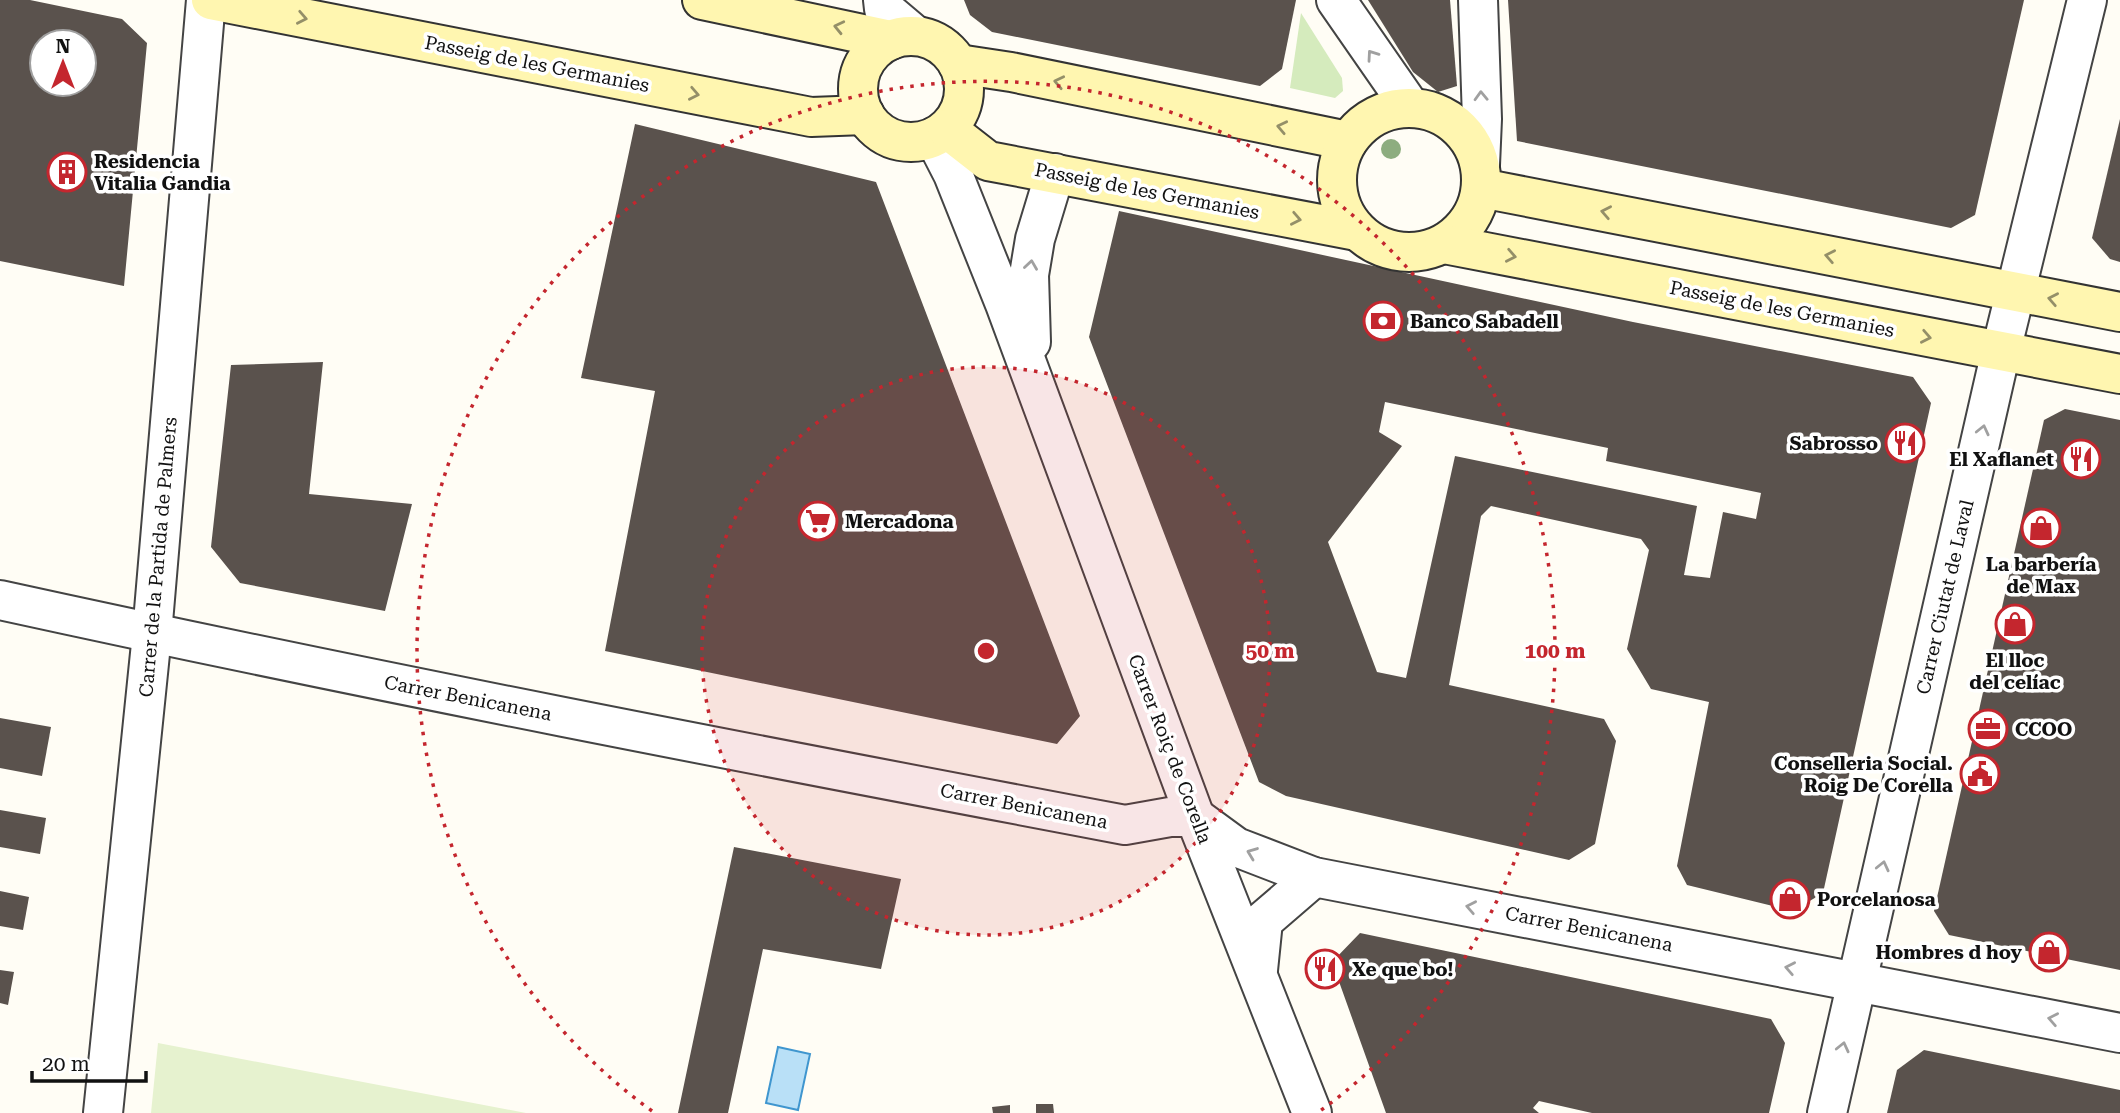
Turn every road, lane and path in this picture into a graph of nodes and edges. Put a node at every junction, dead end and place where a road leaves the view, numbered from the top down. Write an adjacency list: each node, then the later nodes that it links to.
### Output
1 (209, 0): 10 (street, Passeig de les Germanies, one-way to 10); 23 (street, Carrer de la Partida de Palmers)
2 (702, 0): 7 (street, one-way to 2)
3 (883, 0): 7 (street)
4 (1336, 0): 9 (street, one-way to 4)
5 (1478, 0): 14 (street, one-way to 5)
6 (2087, 0): 17 (street, Carrer Ciutat de Laval)
7 (903, 38): 8 (street); 10 (street)
8 (958, 64): 11 (street); 12 (street, one-way to 8)
9 (1411, 108): 12 (street); 14 (street)
10 (865, 115): 11 (street)
11 (940, 133): 13 (street, Passeig de les Germanies); 21 (street, Carrer Roiç de Corella)
12 (1348, 141): 15 (street)
13 (1055, 173): 15 (street, Passeig de les Germanies, one-way to 15); 21 (street, Carrer Roiç de Corella, one-way to 13)
14 (1480, 176): 16 (street); 17 (street, one-way to 14)
15 (1357, 231): 16 (street)
16 (1444, 244): 19 (street, Passeig de les Germanies, one-way to 19)
17 (2016, 292): 18 (street, one-way to 17); 19 (street, Carrer Ciutat de Laval)
18 (2120, 312)
19 (2001, 351): 20 (street, Passeig de les Germanies); 27 (street, Carrer Ciutat de Laval, one-way to 19)
20 (2120, 374)
21 (1033, 383): 24 (street, Carrer Roiç de Corella)
22 (0, 600): 23 (street, Carrer Benicanena)
23 (152, 634): 24 (street, Carrer Benicanena); 29 (street, Carrer de la Partida de Palmers)
24 (1195, 817): 25 (street, Carrer Benicanena, one-way to 24); 26 (street, Carrer Roiç de Corella)
25 (1314, 877): 26 (street); 27 (street, Carrer Benicanena, one-way to 25)
26 (1258, 972): 30 (street, Carrer Roiç de Corella)
27 (1857, 981): 28 (street, Carrer Benicanena, one-way to 27); 31 (street, Carrer Ciutat de Laval, one-way to 27)
28 (2120, 1033)
29 (103, 1113)
30 (1312, 1113)
31 (1827, 1113)

